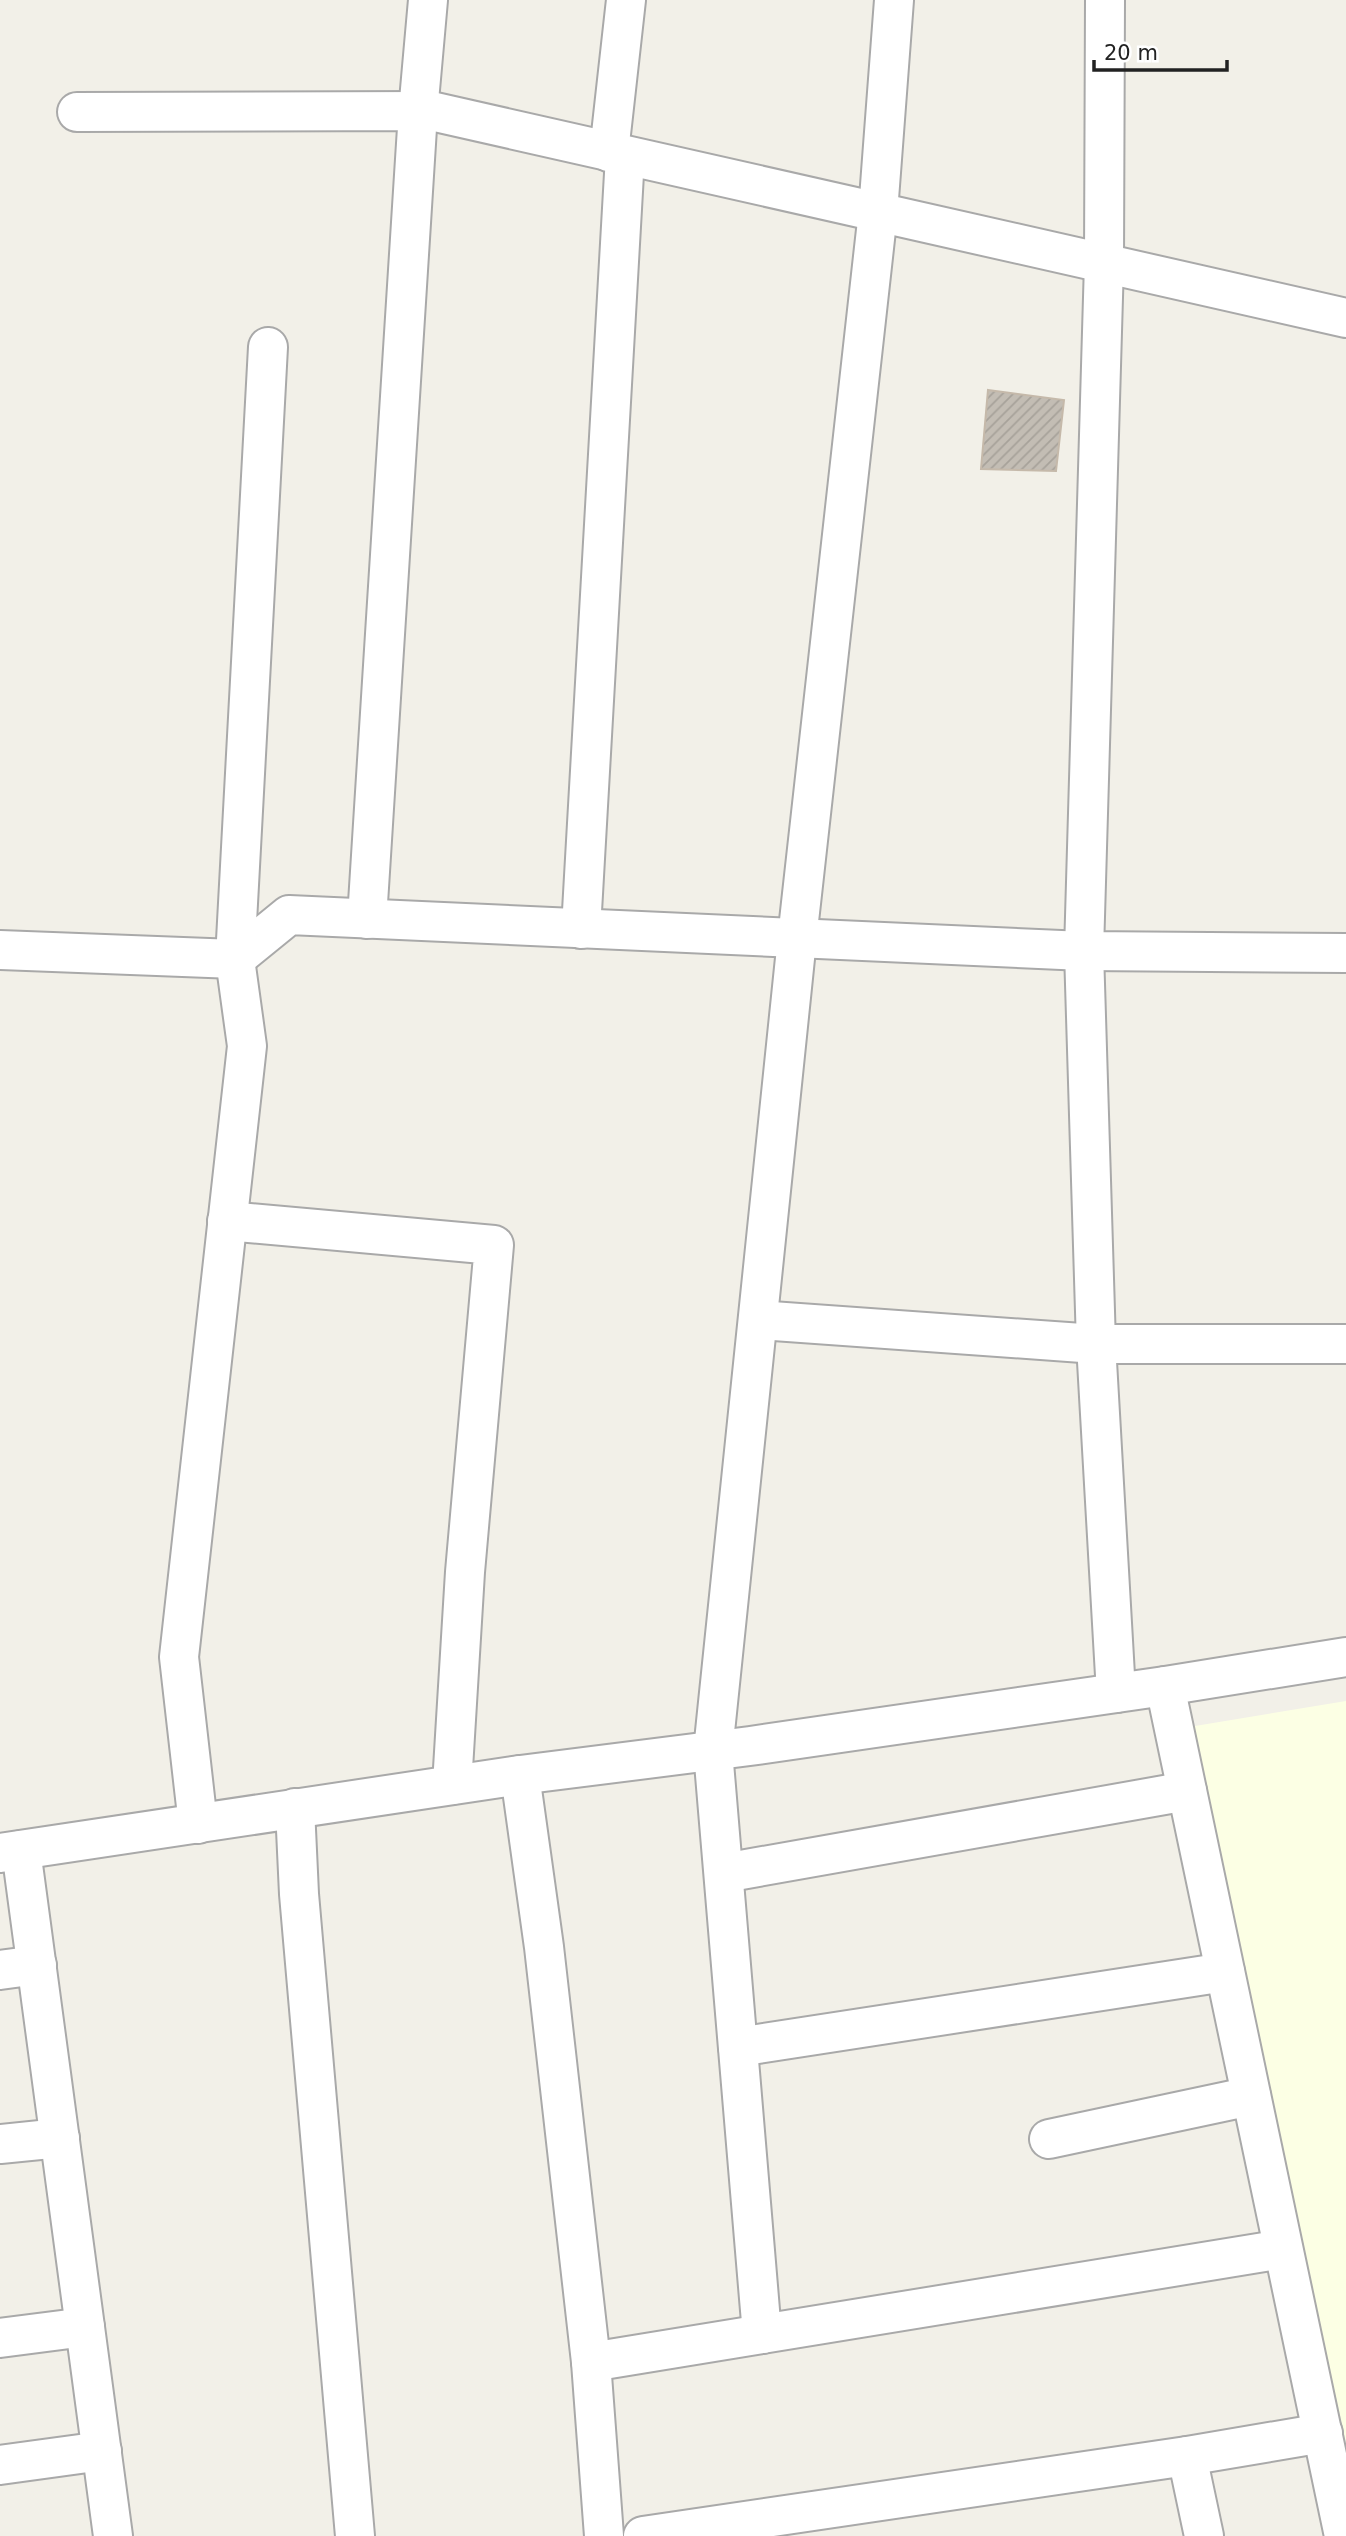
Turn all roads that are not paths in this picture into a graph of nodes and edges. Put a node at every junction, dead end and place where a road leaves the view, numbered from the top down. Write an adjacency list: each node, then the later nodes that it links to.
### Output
1 (428, 0): 6 (street)
2 (626, 0): 7 (street)
3 (894, 0): 8 (street)
4 (1105, 0): 9 (street)
5 (77, 112): 6 (street)
6 (418, 112): 7 (street); 12 (street)
7 (617, 154): 8 (street); 13 (street)
8 (878, 212): 9 (street); 14 (street)
9 (1104, 263): 10 (street); 16 (street)
10 (1346, 318)
11 (268, 347): 18 (street)
12 (367, 919): 13 (street); 18 (street)
13 (581, 929): 14 (street)
14 (797, 939): 16 (street); 20 (street)
15 (0, 950): 18 (street)
16 (1084, 951): 17 (street); 21 (street)
17 (1346, 953)
18 (235, 959): 19 (street)
19 (227, 1222): 28 (street); 31 (street)
20 (758, 1320): 21 (street); 26 (street)
21 (1096, 1344): 22 (street); 25 (street)
22 (1346, 1344)
23 (1346, 1657): 24 (street)
24 (1165, 1686): 25 (street); 29 (street)
25 (1116, 1693): 26 (street)
26 (713, 1751): 27 (street); 33 (street)
27 (520, 1775): 28 (street); 46 (street)
28 (452, 1786): 30 (street)
29 (1187, 1791): 33 (street); 36 (street)
30 (295, 1808): 31 (street); 52 (street)
31 (198, 1824): 32 (street)
32 (11, 1852): 34 (street)
33 (724, 1873): 37 (street)
34 (37, 1965): 35 (street); 39 (street)
35 (0, 1970)
36 (1225, 1972): 37 (street); 38 (street)
37 (738, 2047): 44 (street)
38 (1251, 2096): 40 (street); 42 (street)
39 (60, 2138): 41 (street); 43 (street)
40 (1049, 2139)
41 (0, 2144)
42 (1283, 2249): 44 (street); 47 (street)
43 (85, 2327): 45 (street); 48 (street)
44 (762, 2334): 46 (street)
45 (0, 2338)
46 (592, 2362): 53 (street)
47 (1322, 2433): 49 (street); 56 (street)
48 (102, 2451): 50 (street); 51 (street)
49 (1187, 2456): 54 (street); 55 (street)
50 (0, 2465)
51 (113, 2536)
52 (355, 2536)
53 (604, 2536)
54 (643, 2536)
55 (1204, 2536)
56 (1344, 2536)

